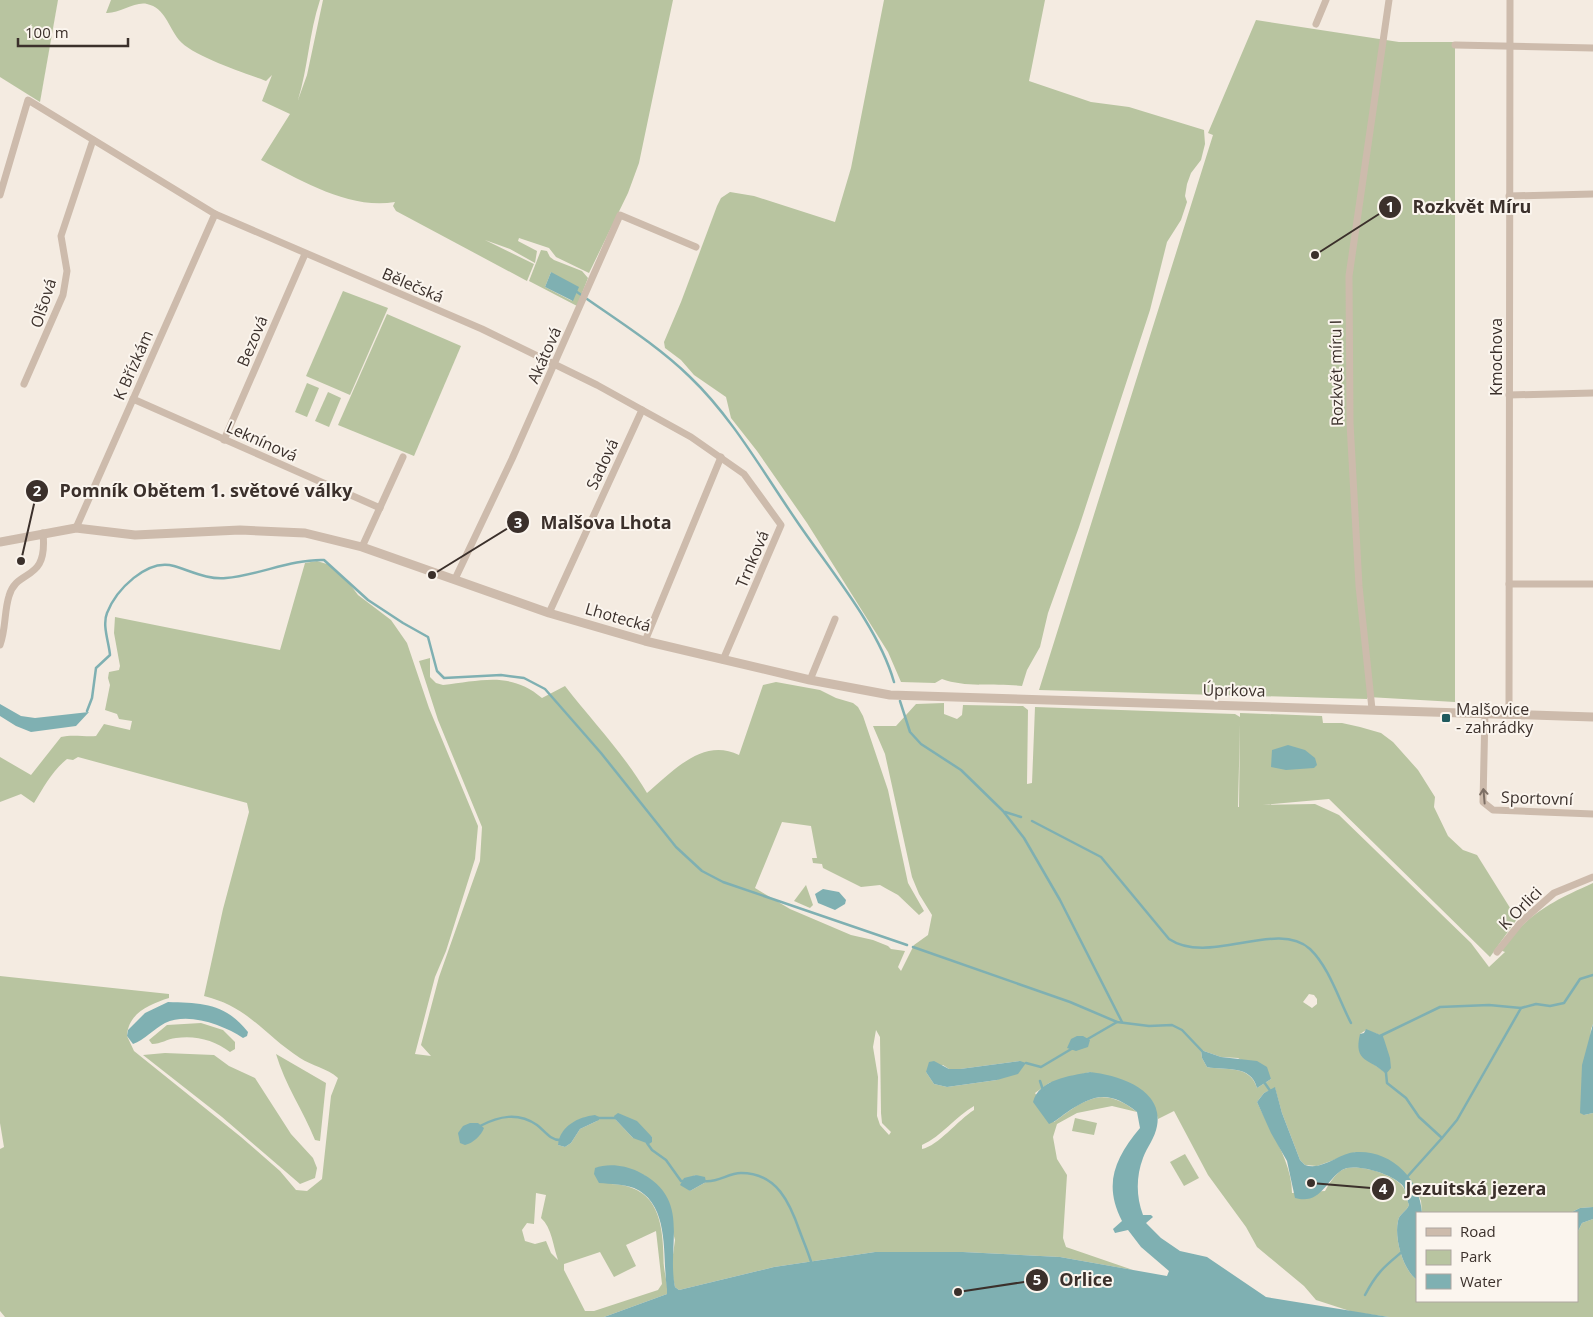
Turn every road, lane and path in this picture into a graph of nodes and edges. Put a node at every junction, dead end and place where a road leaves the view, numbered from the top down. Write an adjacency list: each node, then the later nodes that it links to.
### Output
1 (1326, 0): 4 (street)
2 (1389, 0): 39 (street, Rozkvět míru I)
3 (1510, 0): 6 (street, Kmochova)
4 (1316, 24)
5 (1455, 45): 6 (street)
6 (1509, 48): 7 (street); 11 (street, Kmochova)
7 (1593, 48)
8 (93, 140): 10 (street, Bělečská); 12 (street, Bělečská); 16 (street, Olšová)
9 (1593, 194): 11 (street)
10 (0, 195)
11 (1509, 196): 18 (street, Kmochova)
12 (215, 214): 14 (street, Bělečská); 19 (street, K Břízkám)
13 (696, 247): 15 (street, Akátová)
14 (305, 254): 15 (street, Bělečská); 21 (street, Bezová)
15 (555, 364): 20 (street, Bělečská); 29 (street, Akátová)
16 (24, 384)
17 (1593, 393): 18 (street)
18 (1509, 395): 30 (street, Kmochova)
19 (133, 399): 21 (street, Leknínová); 25 (street, K Břízkám)
20 (642, 410): 22 (street, Bělečská); 32 (street, Sadová)
21 (224, 440): 24 (street, Leknínová)
22 (721, 457): 34 (street); 36 (street, Trnková)
23 (403, 458): 24 (street)
24 (380, 508): 28 (street)
25 (76, 528): 26 (street, Lhotecká); 28 (street, Lhotecká)
26 (44, 533): 27 (street, Lhotecká); 35 (street)
27 (0, 542)
28 (362, 547): 29 (street, Lhotecká)
29 (455, 579): 32 (street, Lhotecká)
30 (1509, 584): 31 (street); 41 (street, Kmochova)
31 (1593, 584)
32 (549, 612): 34 (street, Lhotecká)
33 (835, 619): 37 (street)
34 (645, 641): 36 (street, Lhotecká)
35 (0, 645)
36 (723, 660): 37 (street, Lhotecká)
37 (810, 680): 38 (street, Lhotecká)
38 (874, 693): 39 (street, Úprkova)
39 (1372, 709): 40 (street, Úprkova)
40 (1485, 712): 41 (street, Úprkova); 43 (street, Sportovní, one-way to 40)
41 (1509, 713): 42 (street, Úprkova)
42 (1593, 717)
43 (1593, 814)
44 (1593, 877): 45 (street, K Orlici)
45 (1497, 952)

